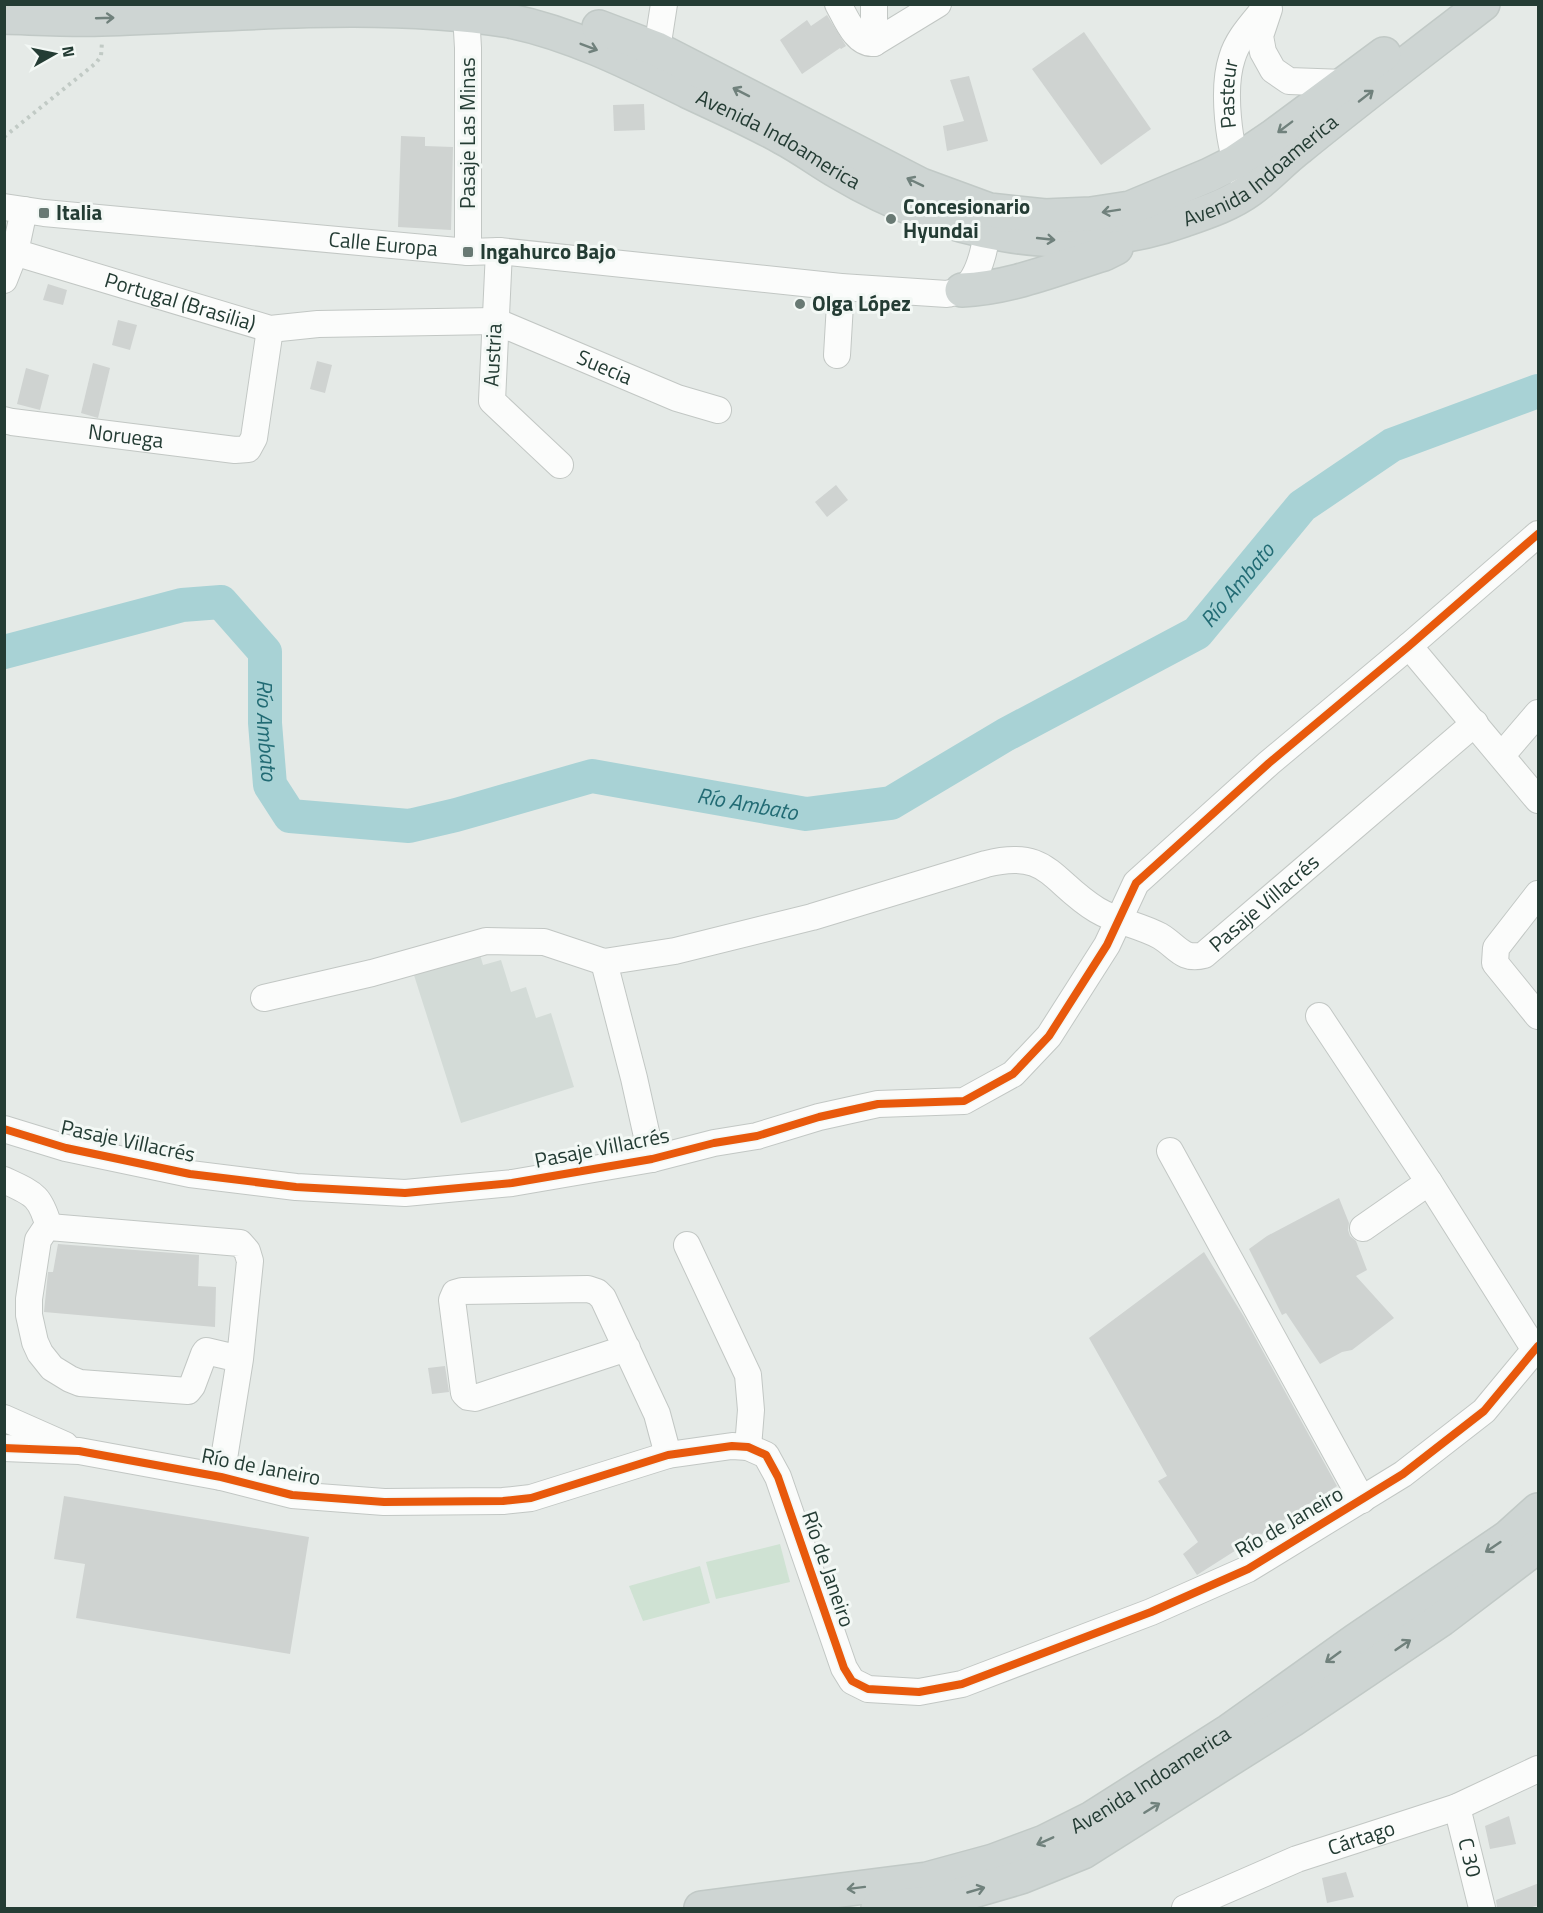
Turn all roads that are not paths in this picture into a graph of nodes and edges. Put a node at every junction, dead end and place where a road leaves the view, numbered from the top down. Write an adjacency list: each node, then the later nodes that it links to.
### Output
1 (526, 4): 12 (main road, Avenida Indoamerica)
2 (664, 4): 12 (street)
3 (838, 4): 11 (street)
4 (874, 4): 11 (street)
5 (938, 4): 11 (street)
6 (1269, 4): 13 (street); 14 (street, Pasteur)
7 (1450, 4): 13 (main road, Avenida Indoamerica)
8 (1483, 4): 15 (main road, Avenida Indoamerica, one-way to 8)
9 (466, 14): 10 (main road, Avenida Indoamerica, one-way to 9); 17 (main road, Avenida Indoamerica, one-way to 17); 21 (street, Pasaje Las Minas)
10 (4, 17)
11 (874, 43)
12 (657, 49): 17 (main road, Avenida Indoamerica, one-way to 12)
13 (1345, 83): 14 (main road, Avenida Indoamerica, one-way to 14)
14 (1235, 162): 15 (street, Pasteur); 17 (main road, Avenida Indoamerica, one-way to 17)
15 (1249, 191): 18 (main road, Avenida Indoamerica)
16 (14, 208): 19 (street); 21 (street, Calle Europa)
17 (988, 222): 18 (main road, Avenida Indoamerica, one-way to 18); 24 (street)
18 (1138, 232): 24 (main road)
19 (10, 251): 22 (street); 26 (street, Portugal (Brasilia))
20 (499, 251): 21 (street, Calle Europa); 23 (street, Calle Europa); 25 (street, Austria)
21 (468, 252)
22 (4, 280)
23 (841, 287): 24 (street, Calle Europa); 27 (street)
24 (963, 290)
25 (495, 321): 26 (street, Portugal (Brasilia)); 28 (street, Suecia); 30 (street, Austria)
26 (270, 329): 29 (street, Noruega)
27 (837, 354)
28 (718, 410)
29 (4, 420)
30 (560, 465)
31 (1539, 534): 32 (street)
32 (1409, 646): 34 (street); 38 (street)
33 (1539, 713): 35 (street)
34 (1475, 723): 35 (street); 38 (street, Pasaje Villacrés)
35 (1502, 755): 36 (street)
36 (1539, 800)
37 (1539, 894): 42 (street)
38 (1119, 921): 39 (street); 45 (street, Pasaje Villacrés)
39 (604, 962): 40 (street); 45 (street)
40 (264, 998)
41 (1319, 1016): 47 (street)
42 (1539, 1016)
43 (4, 1129): 45 (street, Pasaje Villacrés)
44 (1170, 1151): 60 (street)
45 (652, 1159)
46 (4, 1180): 48 (street)
47 (1430, 1182): 49 (street); 52 (street)
48 (49, 1227): 53 (street); 53 (street)
49 (1363, 1228)
50 (687, 1245): 55 (street)
51 (627, 1348): 51 (street); 58 (street)
52 (1537, 1348): 60 (street, Río de Janeiro)
53 (240, 1359): 59 (street)
54 (4, 1419): 57 (street)
55 (748, 1447): 58 (street, Río de Janeiro); 60 (street, Río de Janeiro)
56 (4, 1449): 57 (street, Río de Janeiro)
57 (79, 1451): 59 (street, Río de Janeiro)
58 (668, 1455): 59 (street, Río de Janeiro)
59 (221, 1477)
60 (1362, 1500)
61 (1539, 1510): 65 (main road, Avenida Indoamerica, one-way to 65)
62 (1539, 1546): 66 (main road, Avenida Indoamerica, one-way to 62)
63 (1539, 1769): 64 (street, Cártago)
64 (1456, 1807): 67 (street, Cártago); 68 (street, C 30)
65 (700, 1908)
66 (878, 1908)
67 (1185, 1908)
68 (1482, 1908)

